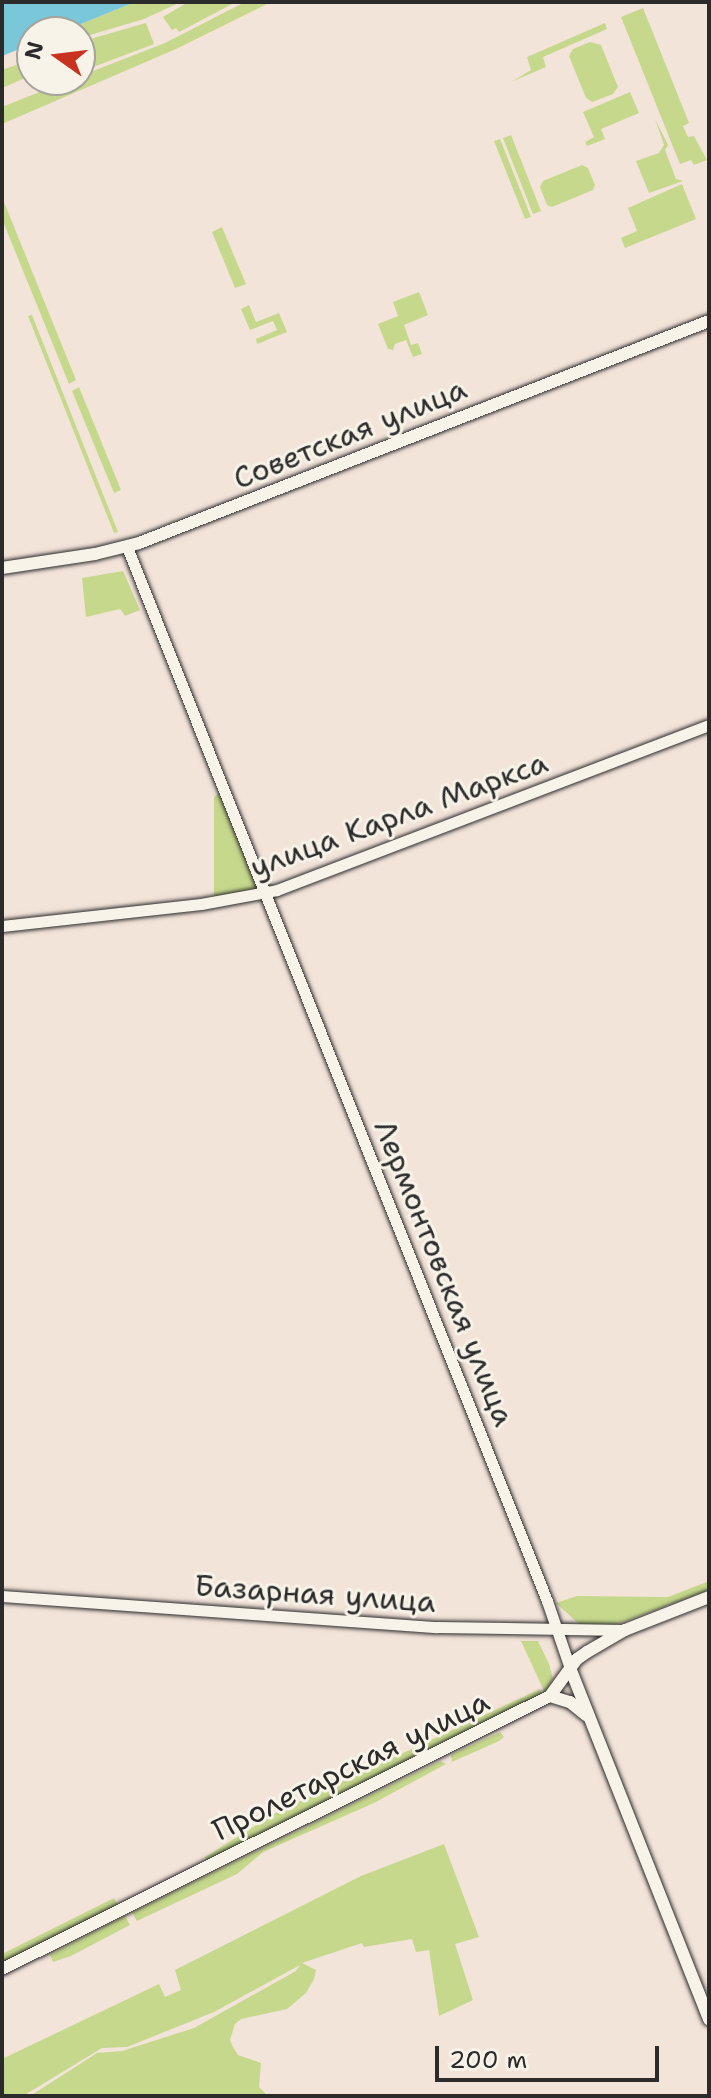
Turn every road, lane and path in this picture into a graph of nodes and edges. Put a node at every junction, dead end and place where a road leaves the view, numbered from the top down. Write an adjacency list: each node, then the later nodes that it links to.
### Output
1 (709, 321): 2 (main road, Советская улица)
2 (127, 547): 3 (main road, Советская улица); 5 (main road, Лермонтовская улица)
3 (2, 568)
4 (709, 725): 5 (main road, улица Карла Маркса)
5 (266, 893): 6 (main road, улица Карла Маркса); 9 (main road, Лермонтовская улица)
6 (2, 926)
7 (2, 1596): 9 (main road, Базарная улица)
8 (709, 1597): 10 (main road, Пролетарская улица)
9 (557, 1630): 10 (main road, Базарная улица); 11 (main road, Лермонтовская улица)
10 (625, 1630): 11 (main road, Пролетарская улица)
11 (570, 1668): 12 (main road, Пролетарская улица); 13 (main road, Лермонтовская улица)
12 (550, 1696): 13 (main road); 14 (main road, Пролетарская улица)
13 (591, 1720): 15 (main road, Лермонтовская улица)
14 (2, 1969)
15 (709, 2019)

